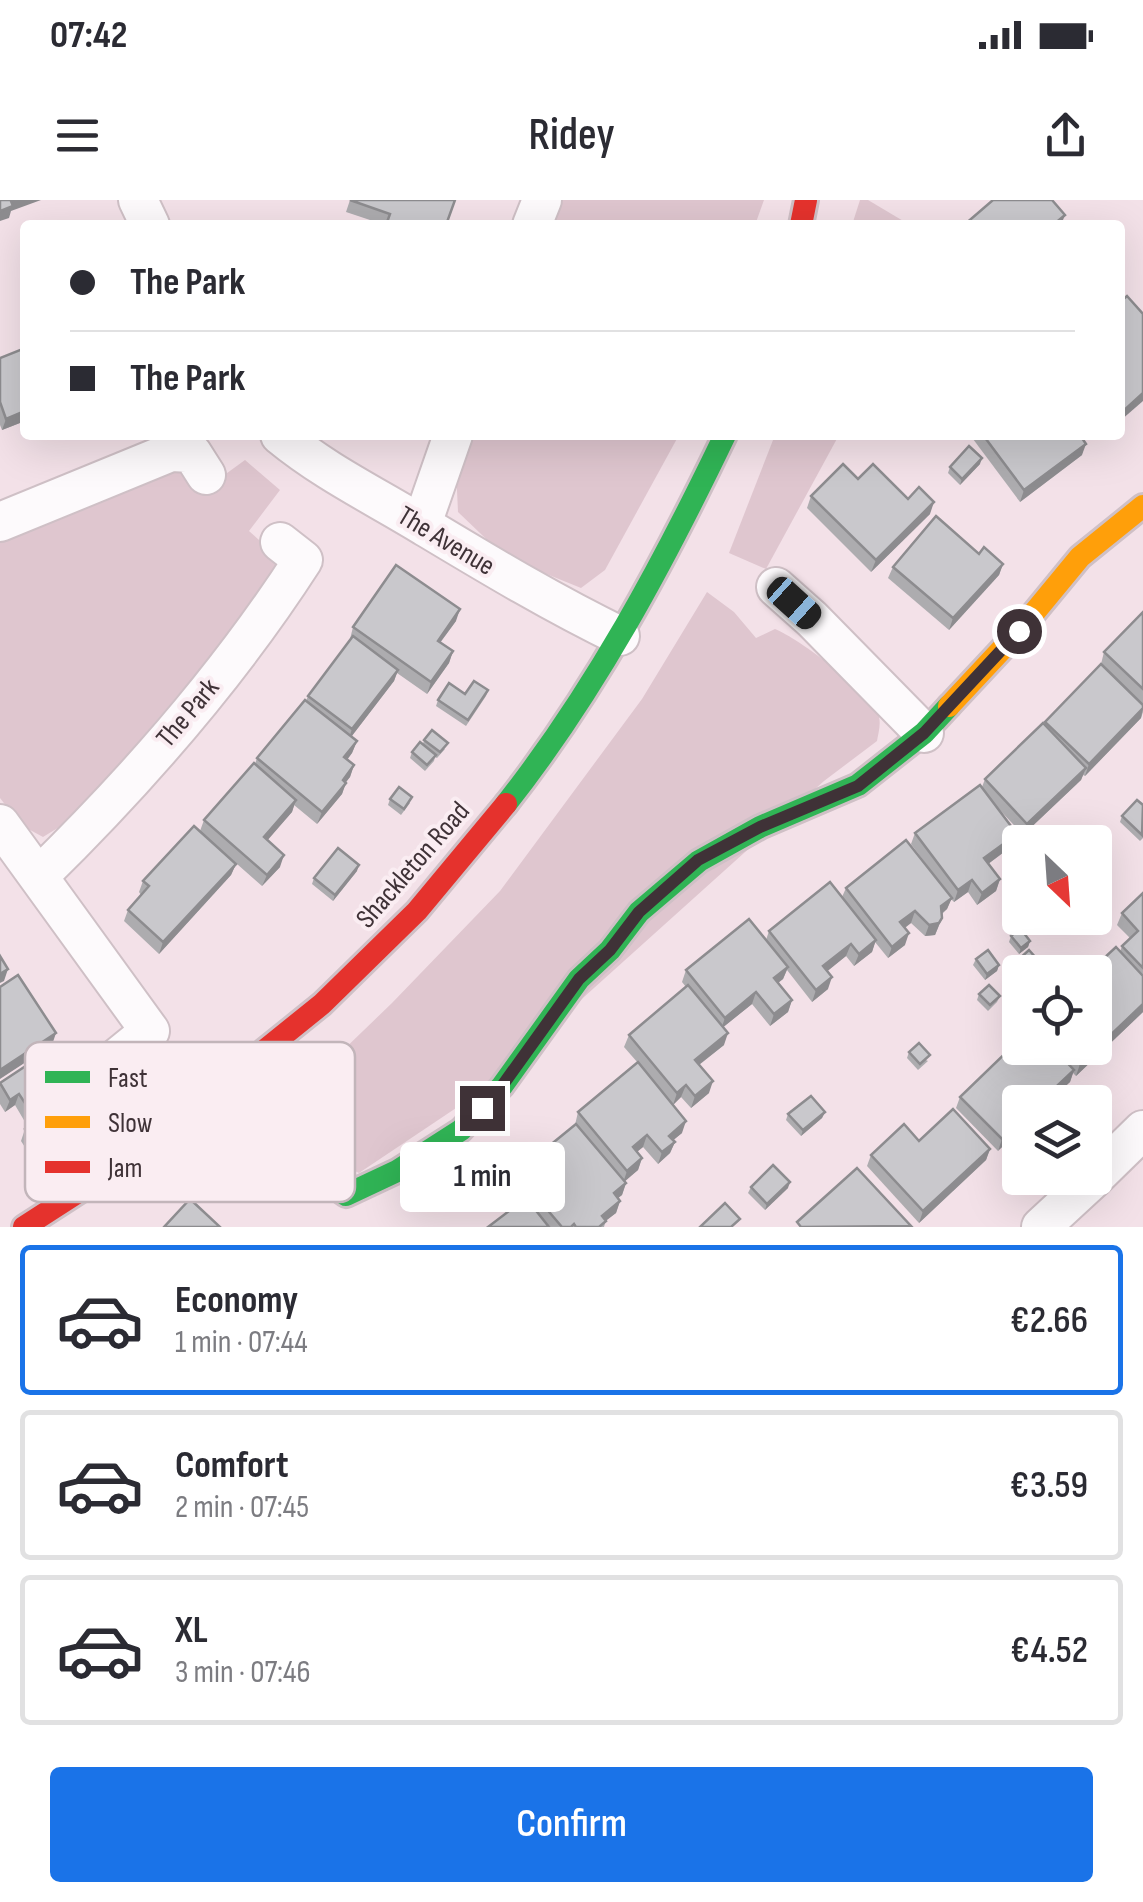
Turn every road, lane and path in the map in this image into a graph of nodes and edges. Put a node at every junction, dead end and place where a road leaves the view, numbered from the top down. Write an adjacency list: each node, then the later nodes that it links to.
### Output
1 (287, 440): 7 (street, The Avenue)
2 (452, 440): 7 (street)
3 (723, 440): 10 (street, Shackleton Road)
4 (206, 474): 6 (street)
5 (1143, 506): 11 (street)
6 (0, 522)
7 (422, 524): 10 (street, The Avenue)
8 (280, 542): 13 (street, The Park)
9 (776, 587): 11 (street)
10 (620, 636): 15 (street, Shackleton Road)
11 (924, 733): 18 (street)
12 (0, 824): 13 (street)
13 (40, 876): 14 (street)
14 (136, 1042)
15 (277, 1042)
16 (1143, 1130): 17 (street)
17 (1112, 1160)
18 (355, 1191)
19 (1076, 1195): 22 (street)
20 (64, 1202): 21 (street, Shackleton Road)
21 (24, 1227)
22 (1041, 1227)

